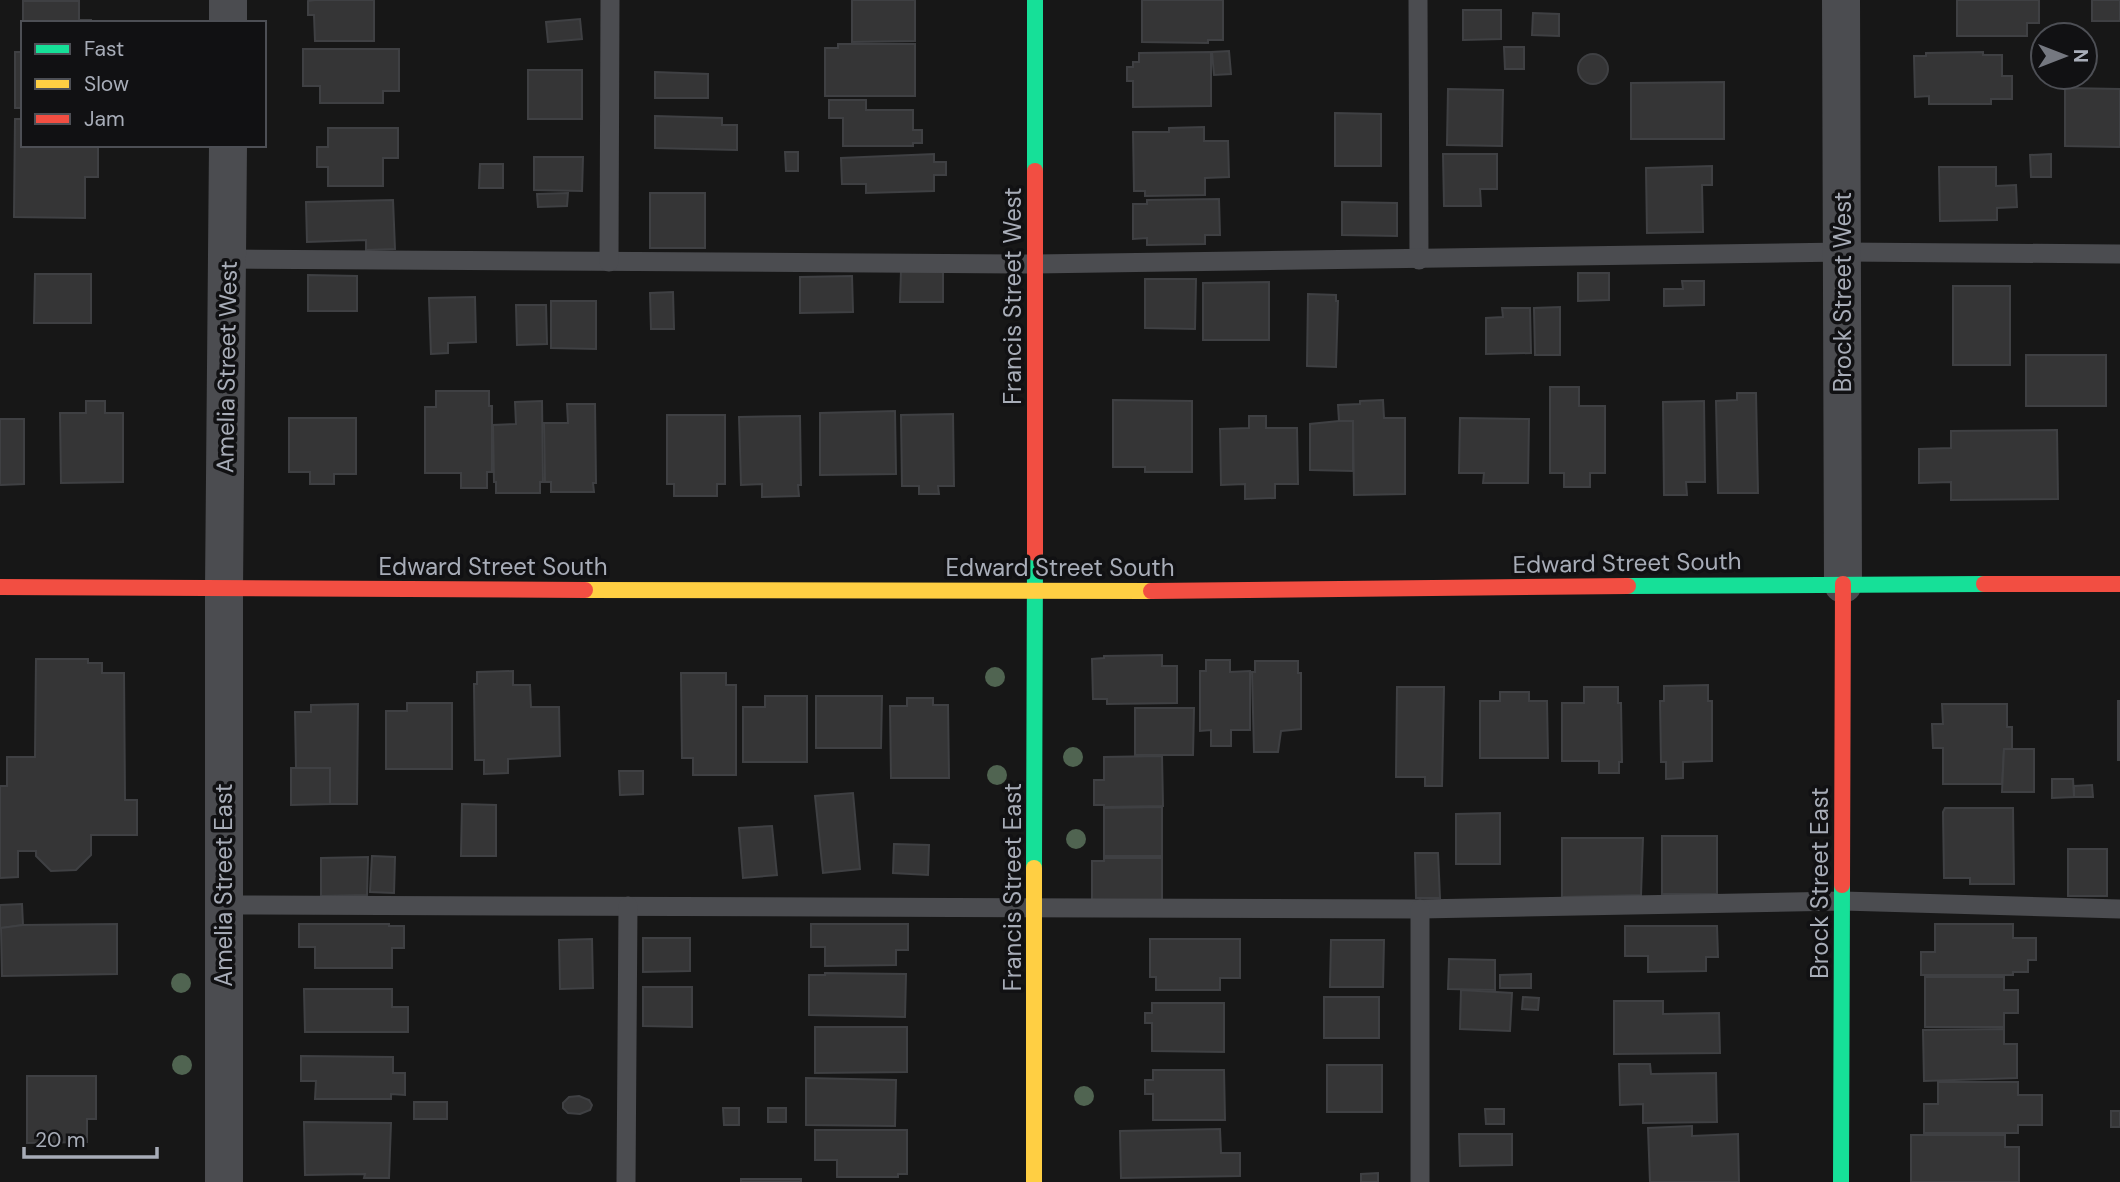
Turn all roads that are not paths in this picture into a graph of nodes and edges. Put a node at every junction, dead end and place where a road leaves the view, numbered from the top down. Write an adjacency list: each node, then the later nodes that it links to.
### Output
1 (228, 0): 6 (street)
2 (610, 0): 12 (lane)
3 (1035, 0): 13 (main road, Francis Street West)
4 (1418, 0): 11 (lane)
5 (1841, 0): 8 (street, Brock Street West)
6 (228, 21)
7 (228, 147): 10 (street, Amelia Street West)
8 (1843, 252): 9 (lane); 11 (lane); 14 (street, Brock Street West)
9 (2120, 254)
10 (228, 259): 12 (lane); 17 (street, Amelia Street West)
11 (1419, 260): 13 (lane)
12 (609, 262): 13 (lane)
13 (1035, 264): 18 (main road, Francis Street West)
14 (1843, 584): 15 (main road, Edward Street South); 18 (main road, Edward Street South); 19 (main road, Brock Street East)
15 (2120, 584)
16 (0, 587): 17 (main road, Edward Street South)
17 (224, 589): 18 (main road, Edward Street South); 20 (street, Amelia Street East)
18 (1036, 592): 22 (main road, Francis Street East)
19 (1843, 901): 23 (lane); 24 (lane); 29 (main road, Brock Street East)
20 (224, 905): 21 (lane); 25 (street, Amelia Street East)
21 (628, 906): 22 (lane); 26 (lane)
22 (1035, 908): 23 (lane); 27 (main road, Francis Street East)
23 (1420, 909): 28 (lane)
24 (2120, 909)
25 (224, 1182)
26 (626, 1182)
27 (1034, 1182)
28 (1420, 1182)
29 (1842, 1182)

